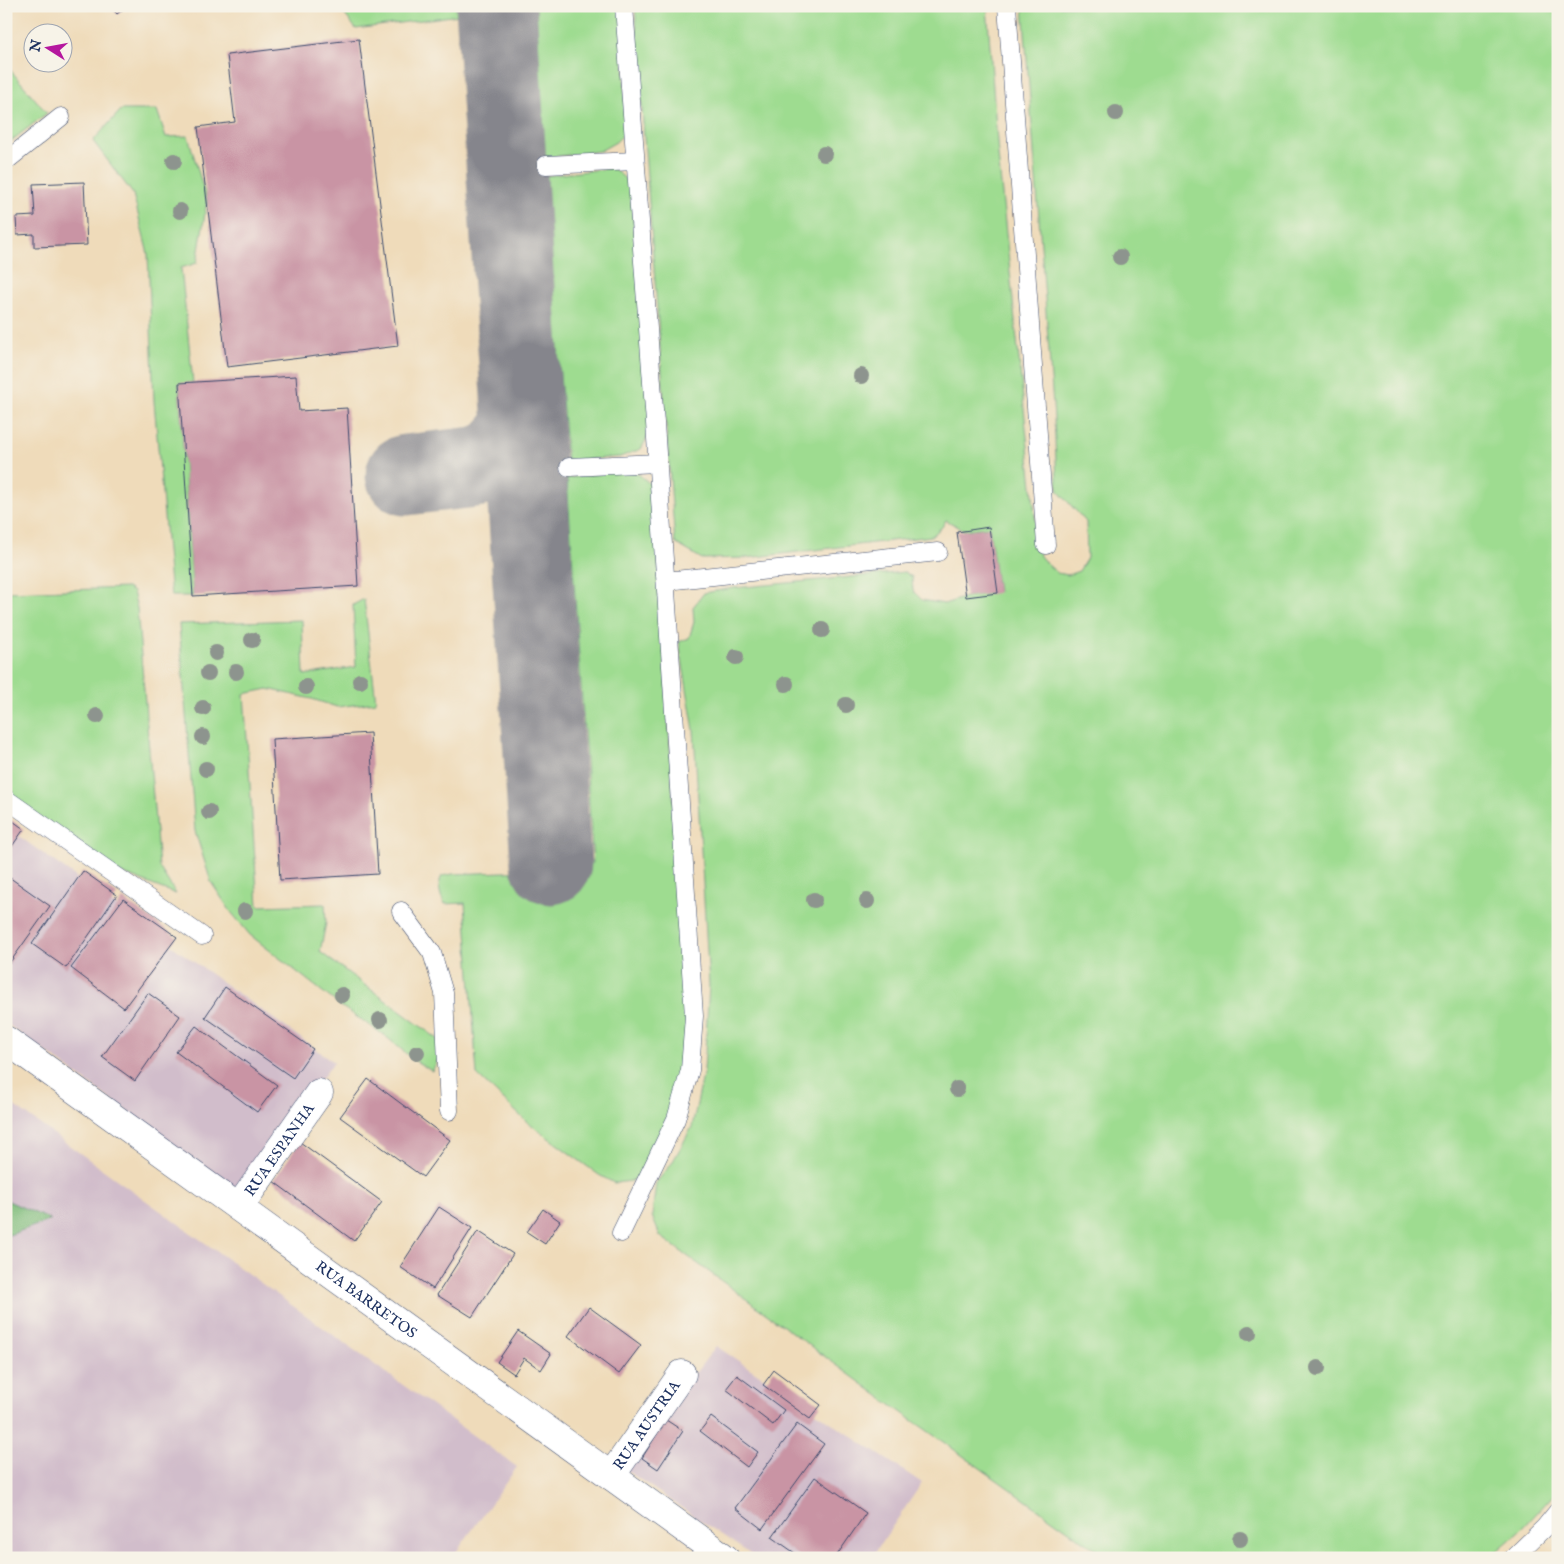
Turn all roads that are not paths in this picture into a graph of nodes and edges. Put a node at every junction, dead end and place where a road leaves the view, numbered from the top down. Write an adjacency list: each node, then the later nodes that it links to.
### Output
1 (624, 6): 4 (lane)
2 (1007, 6): 9 (lane)
3 (61, 117): 5 (lane)
4 (635, 160): 6 (lane); 7 (lane)
5 (6, 161)
6 (546, 165)
7 (658, 463): 8 (lane); 11 (lane)
8 (569, 467)
9 (1046, 545)
10 (938, 552): 11 (lane)
11 (666, 580): 19 (lane)
12 (6, 799): 14 (lane)
13 (401, 911): 17 (lane)
14 (202, 936)
15 (6, 1040): 18 (street, RUA BARRETOS)
16 (320, 1093): 18 (street, RUA ESPANHA)
17 (449, 1111)
18 (239, 1207): 21 (street, RUA BARRETOS)
19 (621, 1234)
20 (682, 1374): 21 (street, RUA AUSTRIA)
21 (611, 1476): 23 (street, RUA BARRETOS)
22 (1558, 1511): 24 (lane)
23 (725, 1558)
24 (1513, 1558)

